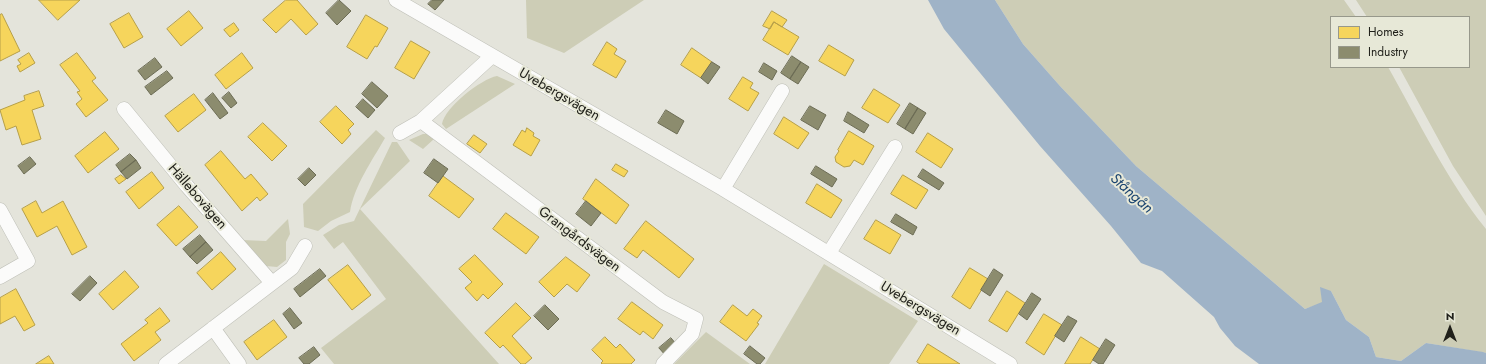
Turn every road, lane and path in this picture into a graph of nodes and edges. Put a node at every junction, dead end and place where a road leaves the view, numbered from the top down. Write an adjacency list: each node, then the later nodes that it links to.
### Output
1 (396, 0): 2 (street, Uvebergsvägen)
2 (492, 56): 5 (street); 8 (street, Uvebergsvägen)
3 (782, 90): 8 (street)
4 (124, 109): 13 (street, Hällebovägen)
5 (421, 121): 6 (street); 17 (street, Grangårdsvägen)
6 (400, 133)
7 (895, 147): 11 (street)
8 (723, 189): 11 (street, Uvebergsvägen)
9 (0, 210): 12 (street)
10 (305, 246): 13 (street)
11 (829, 253): 18 (street, Uvebergsvägen)
12 (0, 277)
13 (272, 283): 14 (street)
14 (213, 328): 15 (street); 16 (street)
15 (166, 364)
16 (239, 364)
17 (663, 364)
18 (1010, 364)

